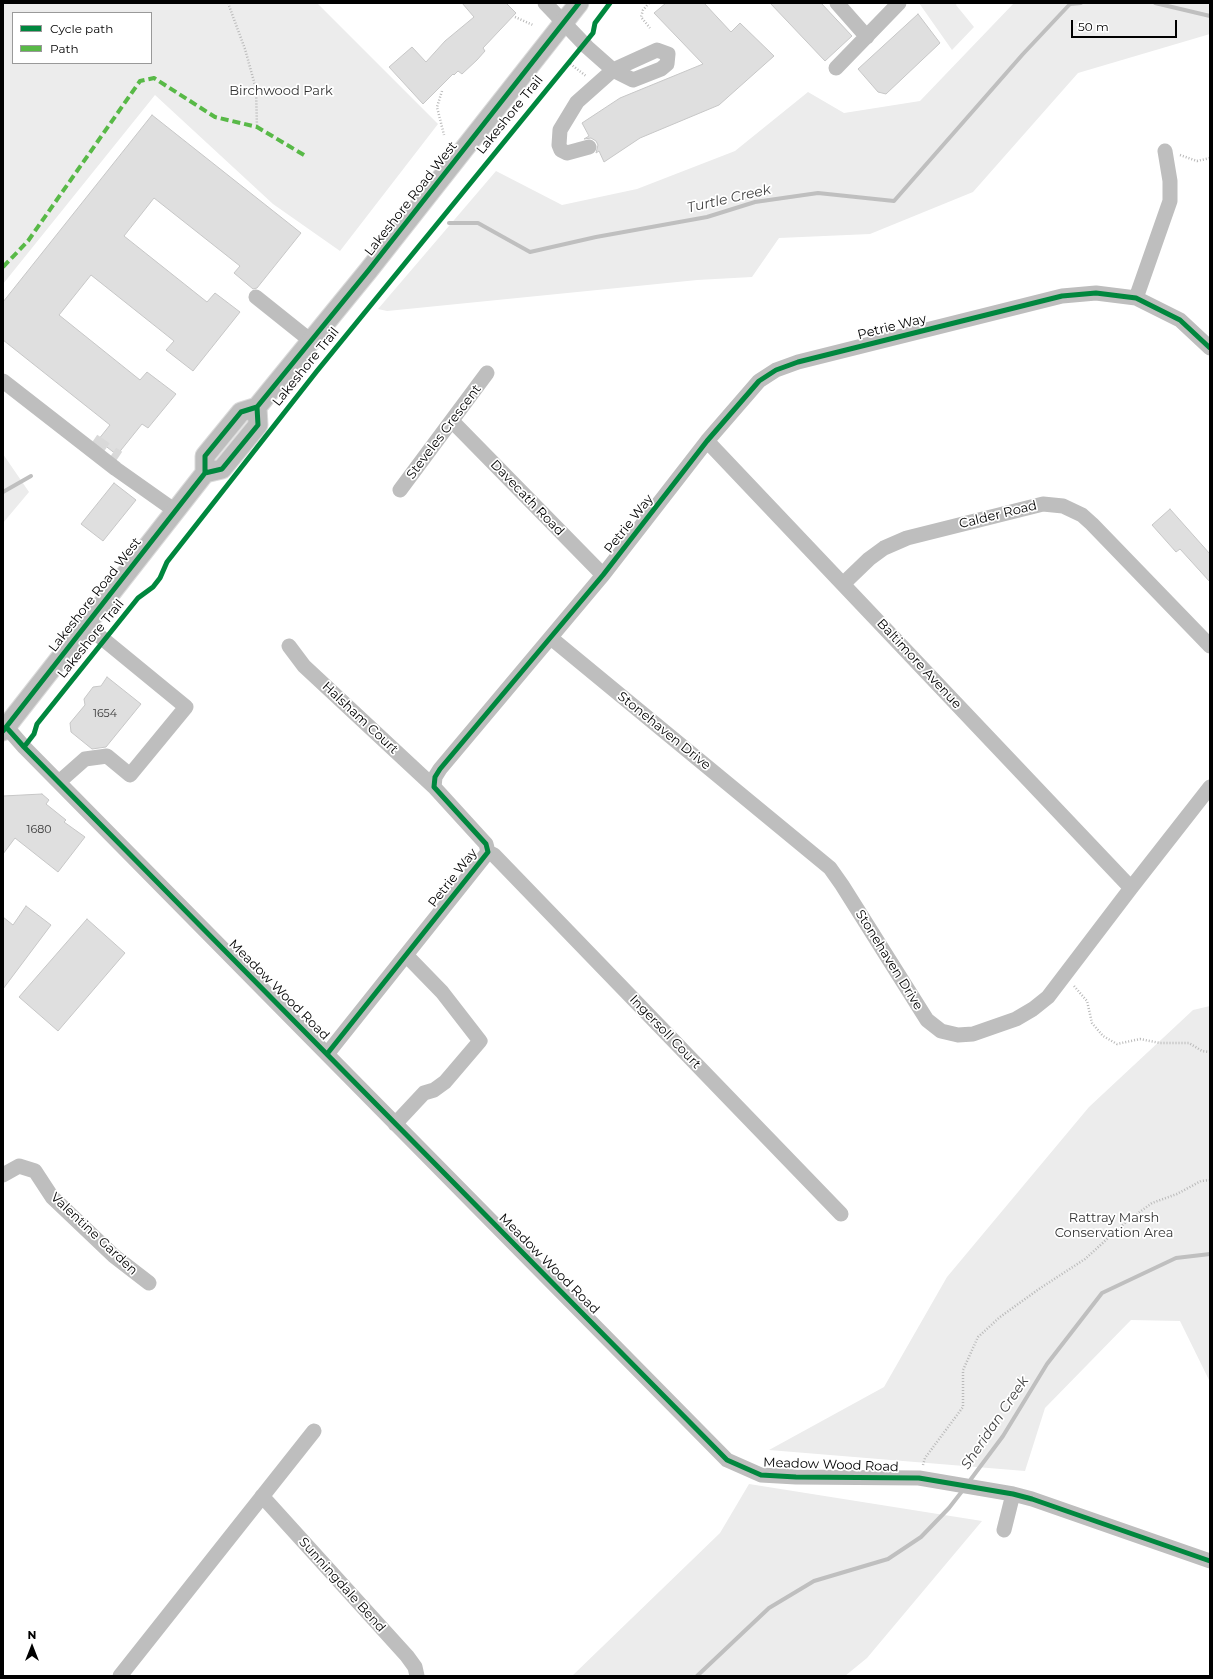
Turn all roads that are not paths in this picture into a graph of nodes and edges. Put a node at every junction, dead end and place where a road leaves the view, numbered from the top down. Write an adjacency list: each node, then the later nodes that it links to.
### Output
1 (545, 3): 5 (street)
2 (580, 3): 5 (main road, Lakeshore Road West)
3 (837, 3): 6 (street)
4 (899, 3): 6 (street)
5 (564, 22): 8 (street); 12 (main road, Lakeshore Road West)
6 (867, 37): 7 (street)
7 (836, 68)
8 (589, 148)
9 (1165, 151): 11 (street)
10 (256, 297): 12 (street)
11 (1136, 298): 13 (street, Petrie Way); 17 (street, Petrie Way)
12 (311, 341): 19 (main road, Lakeshore Road West)
13 (1210, 348)
14 (487, 373): 16 (street, Steveles Crescent)
15 (3, 381): 19 (street)
16 (452, 421): 18 (street, Steveles Crescent); 20 (street, Davecath Road)
17 (707, 441): 20 (street, Petrie Way); 21 (street, Baltimore Avenue)
18 (400, 490)
19 (174, 510): 22 (main road, Lakeshore Road West)
20 (603, 575): 23 (street, Petrie Way)
21 (843, 584): 25 (street, Calder Road); 31 (street, Baltimore Avenue)
22 (86, 625): 26 (main road, Lakeshore Road West); 27 (street)
23 (551, 638): 28 (street, Petrie Way); 31 (street, Stonehaven Drive)
24 (289, 646): 28 (street, Halsham Court)
25 (1210, 646)
26 (4, 727): 27 (street, Meadow Wood Road)
27 (59, 782): 33 (street, Meadow Wood Road)
28 (434, 787): 30 (street, Petrie Way)
29 (1210, 787): 31 (street, Stonehaven Drive)
30 (488, 852): 32 (street, Petrie Way); 36 (street, Ingersoll Court)
31 (1131, 888)
32 (406, 956): 33 (street, Petrie Way); 34 (street)
33 (327, 1054): 34 (street, Meadow Wood Road)
34 (395, 1124): 39 (street, Meadow Wood Road)
35 (3, 1175): 37 (street, Valentine Garden)
36 (841, 1214)
37 (149, 1283)
38 (314, 1431): 40 (street)
39 (1013, 1494): 41 (street); 42 (street, Meadow Wood Road)
40 (262, 1496): 43 (street); 44 (street, Sunningdale Bend)
41 (1004, 1530)
42 (1210, 1561)
43 (120, 1676)
44 (417, 1676)

